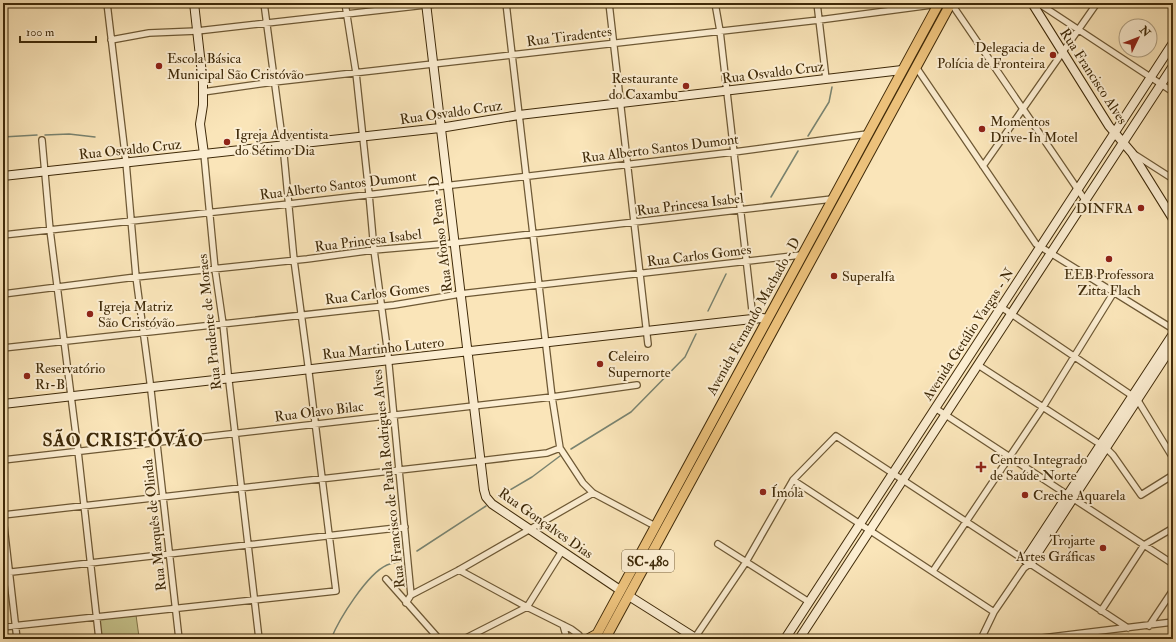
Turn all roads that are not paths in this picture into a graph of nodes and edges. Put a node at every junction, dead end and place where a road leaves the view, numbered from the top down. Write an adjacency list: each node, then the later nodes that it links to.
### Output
1 (107, 3): 24 (street, Rua Marquês de Olinda)
2 (194, 3): 22 (street, Rua Prudente de Moraes)
3 (264, 3): 20 (street)
4 (345, 3): 18 (street, Rua Francisco de Paula Rodrigues Alves)
5 (443, 3): 16 (street)
6 (506, 3): 28 (street)
7 (609, 3): 26 (street)
8 (715, 3): 23 (street)
9 (817, 3): 19 (street)
10 (940, 3): 19 (street, Rua Tiradentes); 32 (main road, Avenida Fernando Machado - D)
11 (951, 3): 31 (main road, Avenida Fernando Machado - D); 42 (street)
12 (1032, 3): 27 (street, Rua Francisco Alves)
13 (1038, 3): 21 (street)
14 (1097, 3): 21 (street)
15 (1169, 3): 17 (street)
16 (426, 4): 18 (street); 29 (street, Rua Afonso Pena - D)
17 (1173, 6)
18 (346, 14): 20 (street); 33 (street, Rua Francisco de Paula Rodrigues Alves)
19 (819, 20): 23 (street, Rua Tiradentes); 35 (street)
20 (267, 23): 22 (street); 36 (street)
21 (1079, 30): 27 (street); 34 (street)
22 (197, 31): 24 (street); 39 (street, Rua Prudente de Moraes)
23 (720, 31): 26 (street, Rua Tiradentes); 38 (street)
24 (112, 40): 54 (street, Rua Marquês de Olinda)
25 (1173, 43): 34 (street, Avenida Getúlio Vargas - N)
26 (614, 44): 28 (street, Rua Tiradentes); 41 (street)
27 (1063, 53): 42 (street); 45 (street, Rua Francisco Alves)
28 (512, 55): 29 (street, Rua Tiradentes); 43 (street)
29 (433, 64): 33 (street, Rua Tiradentes); 44 (street, Rua Afonso Pena - D)
30 (1173, 66): 37 (street, Avenida Getúlio Vargas - N)
31 (916, 67): 56 (street); 77 (main road, Avenida Fernando Machado - D)
32 (902, 70): 35 (street, Rua Osvaldo Cruz); 46 (main road, Avenida Fernando Machado - D)
33 (356, 73): 36 (street, Rua Tiradentes); 47 (street, Rua Francisco de Paula Rodrigues Alves)
34 (1151, 77): 37 (street); 45 (street, Avenida Getúlio Vargas - N)
35 (826, 79): 38 (street, Rua Osvaldo Cruz)
36 (274, 82): 39 (street, Rua Tiradentes); 50 (street)
37 (1161, 84): 40 (street); 49 (street, Avenida Getúlio Vargas - N)
38 (727, 90): 41 (street, Rua Osvaldo Cruz); 51 (street)
39 (203, 92): 53 (street, Rua Prudente de Moraes)
40 (1173, 92)
41 (620, 103): 43 (street, Rua Osvaldo Cruz); 55 (street)
42 (1023, 110): 56 (street); 62 (street)
43 (519, 115): 44 (street, Rua Osvaldo Cruz); 59 (street)
44 (440, 128): 47 (street, Rua Osvaldo Cruz); 61 (street, Rua Afonso Pena - D)
45 (1114, 133): 49 (street, Rua Francisco Alves); 62 (street, Avenida Getúlio Vargas - N)
46 (867, 134): 51 (street, Rua Alberto Santos Dumont); 64 (main road, Avenida Fernando Machado - D)
47 (363, 136): 50 (street, Rua Osvaldo Cruz); 63 (street, Rua Francisco de Paula Rodrigues Alves)
48 (42, 140): 57 (street)
49 (1123, 142): 52 (street, Rua Francisco Alves); 65 (street, Avenida Getúlio Vargas - N)
50 (283, 145): 53 (street, Rua Osvaldo Cruz); 66 (street)
51 (734, 152): 55 (street, Rua Alberto Santos Dumont); 68 (street)
52 (1132, 153): 60 (street); 69 (street, Rua Francisco Alves)
53 (204, 154): 54 (street, Rua Osvaldo Cruz); 67 (street, Rua Prudente de Moraes)
54 (126, 162): 57 (street, Rua Osvaldo Cruz); 70 (street, Rua Marquês de Olinda)
55 (627, 164): 59 (street, Rua Alberto Santos Dumont); 71 (street)
56 (983, 166): 78 (street)
57 (45, 171): 58 (street, Rua Osvaldo Cruz); 73 (street)
58 (3, 176)
59 (526, 176): 61 (street, Rua Alberto Santos Dumont); 74 (street)
60 (1173, 179)
61 (447, 184): 63 (street, Rua Alberto Santos Dumont); 76 (street, Rua Afonso Pena - D)
62 (1077, 190): 65 (street); 78 (street, Avenida Getúlio Vargas - N)
63 (369, 194): 66 (street, Rua Alberto Santos Dumont); 79 (street, Rua Francisco de Paula Rodrigues Alves)
64 (832, 199): 68 (street, Rua Princesa Isabel); 72 (main road, Avenida Fernando Machado - D)
65 (1085, 200): 80 (street, Avenida Getúlio Vargas - N)
66 (289, 204): 67 (street, Rua Alberto Santos Dumont); 82 (street)
67 (210, 211): 70 (street, Rua Alberto Santos Dumont); 84 (street, Rua Prudente de Moraes)
68 (741, 211): 71 (street, Rua Princesa Isabel); 83 (street)
69 (1173, 219)
70 (132, 220): 73 (street, Rua Alberto Santos Dumont); 86 (street, Rua Marquês de Olinda)
71 (634, 223): 74 (street, Rua Princesa Isabel); 85 (street)
72 (819, 223): 77 (main road); 81 (main road, Avenida Fernando Machado - D)
73 (50, 230): 75 (street, Rua Alberto Santos Dumont); 88 (street)
74 (533, 234): 76 (street, Rua Princesa Isabel); 87 (street)
75 (3, 235)
76 (454, 243): 79 (street, Rua Princesa Isabel); 91 (street, Rua Afonso Pena - D)
77 (818, 247): 99 (main road, Avenida Fernando Machado - D)
78 (1040, 247): 80 (street); 93 (street, Avenida Getúlio Vargas - N)
79 (374, 250): 82 (street, Rua Princesa Isabel); 92 (street, Rua Francisco de Paula Rodrigues Alves)
80 (1051, 253): 89 (street); 94 (street, Avenida Getúlio Vargas - N)
81 (801, 255): 83 (street, Rua Carlos Gomes); 97 (main road, Avenida Fernando Machado - D)
82 (294, 260): 84 (street, Rua Princesa Isabel); 95 (street)
83 (746, 261): 85 (street, Rua Carlos Gomes); 96 (street)
84 (215, 269): 86 (street, Rua Princesa Isabel); 98 (street, Rua Prudente de Moraes)
85 (640, 274): 87 (street, Rua Carlos Gomes); 101 (street)
86 (136, 277): 88 (street, Rua Princesa Isabel); 102 (street, Rua Marquês de Olinda)
87 (539, 285): 91 (street, Rua Carlos Gomes); 105 (street)
88 (57, 288): 90 (street, Rua Princesa Isabel); 104 (street)
89 (1114, 292): 100 (street); 110 (street)
90 (3, 294)
91 (460, 294): 92 (street, Rua Carlos Gomes); 109 (street, Rua Afonso Pena - D)
92 (380, 305): 95 (street, Rua Carlos Gomes); 111 (street, Rua Francisco de Paula Rodrigues Alves)
93 (1001, 307): 94 (street); 125 (street, Avenida Getúlio Vargas - N)
94 (1012, 313): 110 (street); 112 (street, Avenida Getúlio Vargas - N)
95 (300, 315): 98 (street, Rua Carlos Gomes); 113 (street)
96 (753, 319): 97 (street, Rua Martinho Lutero); 101 (street, Rua Martinho Lutero)
97 (767, 319): 99 (main road); 116 (main road, Avenida Fernando Machado - D)
98 (223, 324): 102 (street, Rua Carlos Gomes); 114 (street, Rua Prudente de Moraes)
99 (776, 324): 118 (main road, Avenida Fernando Machado - D)
100 (1173, 329)
101 (646, 331): 105 (street, Rua Martinho Lutero); 106 (street)
102 (143, 332): 104 (street, Rua Carlos Gomes); 117 (street, Rua Marquês de Olinda)
103 (1173, 334): 121 (street)
104 (63, 340): 108 (street, Rua Carlos Gomes); 119 (street)
105 (546, 342): 109 (street, Rua Martinho Lutero); 120 (street)
106 (648, 344)
107 (1173, 345): 121 (street)
108 (3, 348)
109 (466, 351): 111 (street, Rua Martinho Lutero); 123 (street, Rua Afonso Pena - D)
110 (1074, 356): 121 (street); 124 (street)
111 (388, 360): 113 (street, Rua Martinho Lutero); 126 (street, Rua Francisco de Paula Rodrigues Alves)
112 (978, 365): 124 (street); 127 (street, Avenida Getúlio Vargas - N)
113 (308, 369): 114 (street, Rua Martinho Lutero); 128 (street)
114 (228, 378): 117 (street, Rua Martinho Lutero); 129 (street, Rua Prudente de Moraes)
115 (637, 385): 120 (street, Rua Olavo Bilac)
116 (730, 386): 118 (main road); 152 (main road, Avenida Fernando Machado - D)
117 (151, 387): 119 (street, Rua Martinho Lutero); 130 (street, Rua Marquês de Olinda)
118 (740, 392): 157 (main road, Avenida Fernando Machado - D / SC-480)
119 (71, 396): 122 (street, Rua Martinho Lutero); 133 (street)
120 (552, 396): 123 (street, Rua Olavo Bilac); 132 (street)
121 (1135, 398): 131 (street); 135 (street)
122 (3, 404)
123 (473, 406): 126 (street, Rua Olavo Bilac); 137 (street, Rua Afonso Pena - D)
124 (1043, 407): 131 (street); 134 (street)
125 (935, 408): 127 (street); 139 (street, Avenida Getúlio Vargas - N)
126 (393, 414): 128 (street, Rua Olavo Bilac); 138 (street, Rua Francisco de Paula Rodrigues Alves)
127 (945, 415): 134 (street); 143 (street, Avenida Getúlio Vargas - N)
128 (315, 424): 129 (street, Rua Olavo Bilac); 141 (street)
129 (234, 433): 130 (street, Rua Olavo Bilac); 144 (street, Rua Prudente de Moraes)
130 (157, 442): 133 (street, Rua Olavo Bilac); 146 (street, Rua Marquês de Olinda)
131 (1103, 446): 140 (street); 147 (street)
132 (560, 448): 137 (street); 145 (street)
133 (78, 451): 136 (street, Rua Olavo Bilac); 148 (street)
134 (1010, 457): 147 (street); 150 (street)
135 (1173, 458)
136 (3, 460)
137 (479, 461): 138 (street); 155 (street, Rua Gonçalves Dias)
138 (399, 470): 141 (street); 153 (street, Rua Francisco de Paula Rodrigues Alves)
139 (893, 473): 142 (street); 143 (street); 151 (street, Avenida Getúlio Vargas - N)
140 (1173, 475)
141 (322, 479): 144 (street); 158 (street)
142 (793, 480): 151 (street); 164 (street)
143 (903, 480): 150 (street); 156 (street, Avenida Getúlio Vargas - N)
144 (241, 488): 146 (street); 160 (street, Rua Prudente de Moraes)
145 (593, 493): 152 (street); 155 (street)
146 (163, 497): 148 (street); 163 (street, Rua Marquês de Olinda)
147 (1070, 497): 161 (street); 166 (street)
148 (84, 506): 149 (street); 165 (street)
149 (3, 516): 170 (street)
150 (967, 522): 166 (street); 169 (street)
151 (860, 524): 156 (street); 178 (street, Avenida Getúlio Vargas - N)
152 (655, 526): 157 (main road); 172 (main road, Avenida Fernando Machado - D)
153 (405, 527): 158 (street); 174 (street, Rua Francisco de Paula Rodrigues Alves)
154 (1173, 528): 161 (street)
155 (529, 530): 162 (street, Rua Gonçalves Dias); 168 (street)
156 (870, 530): 169 (street); 202 (street, Avenida Getúlio Vargas - N)
157 (664, 532): 175 (main road, Avenida Fernando Machado - D / SC-480)
158 (329, 536): 160 (street); 176 (street)
159 (718, 544): 164 (street)
160 (247, 545): 163 (street); 176 (street, Rua Prudente de Moraes)
161 (1144, 546): 167 (street); 181 (street)
162 (562, 551): 172 (street, Rua Gonçalves Dias); 179 (street)
163 (169, 554): 165 (street); 180 (street, Rua Marquês de Olinda)
164 (746, 562): 178 (street); 200 (street)
165 (91, 563): 170 (street); 183 (street)
166 (1027, 564): 181 (street); 182 (street)
167 (1173, 564)
168 (459, 570): 174 (street); 179 (street)
169 (933, 571): 182 (street)
170 (6, 572): 186 (street)
171 (386, 579): 177 (street)
172 (620, 590): 198 (main road, Avenida Fernando Machado - D)
173 (1173, 590): 187 (street)
174 (411, 595): 177 (street)
175 (629, 596): 199 (main road, Avenida Fernando Machado - D / SC-480); 200 (street)
176 (254, 600): 180 (street); 193 (street, Rua Prudente de Moraes)
177 (406, 602): 194 (street)
178 (809, 602): 201 (street, Avenida Getúlio Vargas - N)
179 (527, 607): 185 (street); 195 (street)
180 (175, 608): 183 (street); 192 (street, Rua Marquês de Olinda)
181 (1101, 610): 189 (street)
182 (994, 612): 203 (street)
183 (97, 617): 186 (street); 191 (street)
184 (1173, 622): 187 (street)
185 (563, 625): 196 (street); 197 (street)
186 (15, 626): 188 (street); 190 (street)
187 (1149, 626): 189 (street)
188 (3, 627)
189 (1128, 628): 204 (street)
190 (17, 639)
191 (99, 639)
192 (179, 639)
193 (258, 639)
194 (439, 639)
195 (464, 639)
196 (567, 639)
197 (580, 639)
198 (588, 639)
199 (605, 639)
200 (695, 639)
201 (785, 639)
202 (799, 639)
203 (981, 639)
204 (1034, 639)

